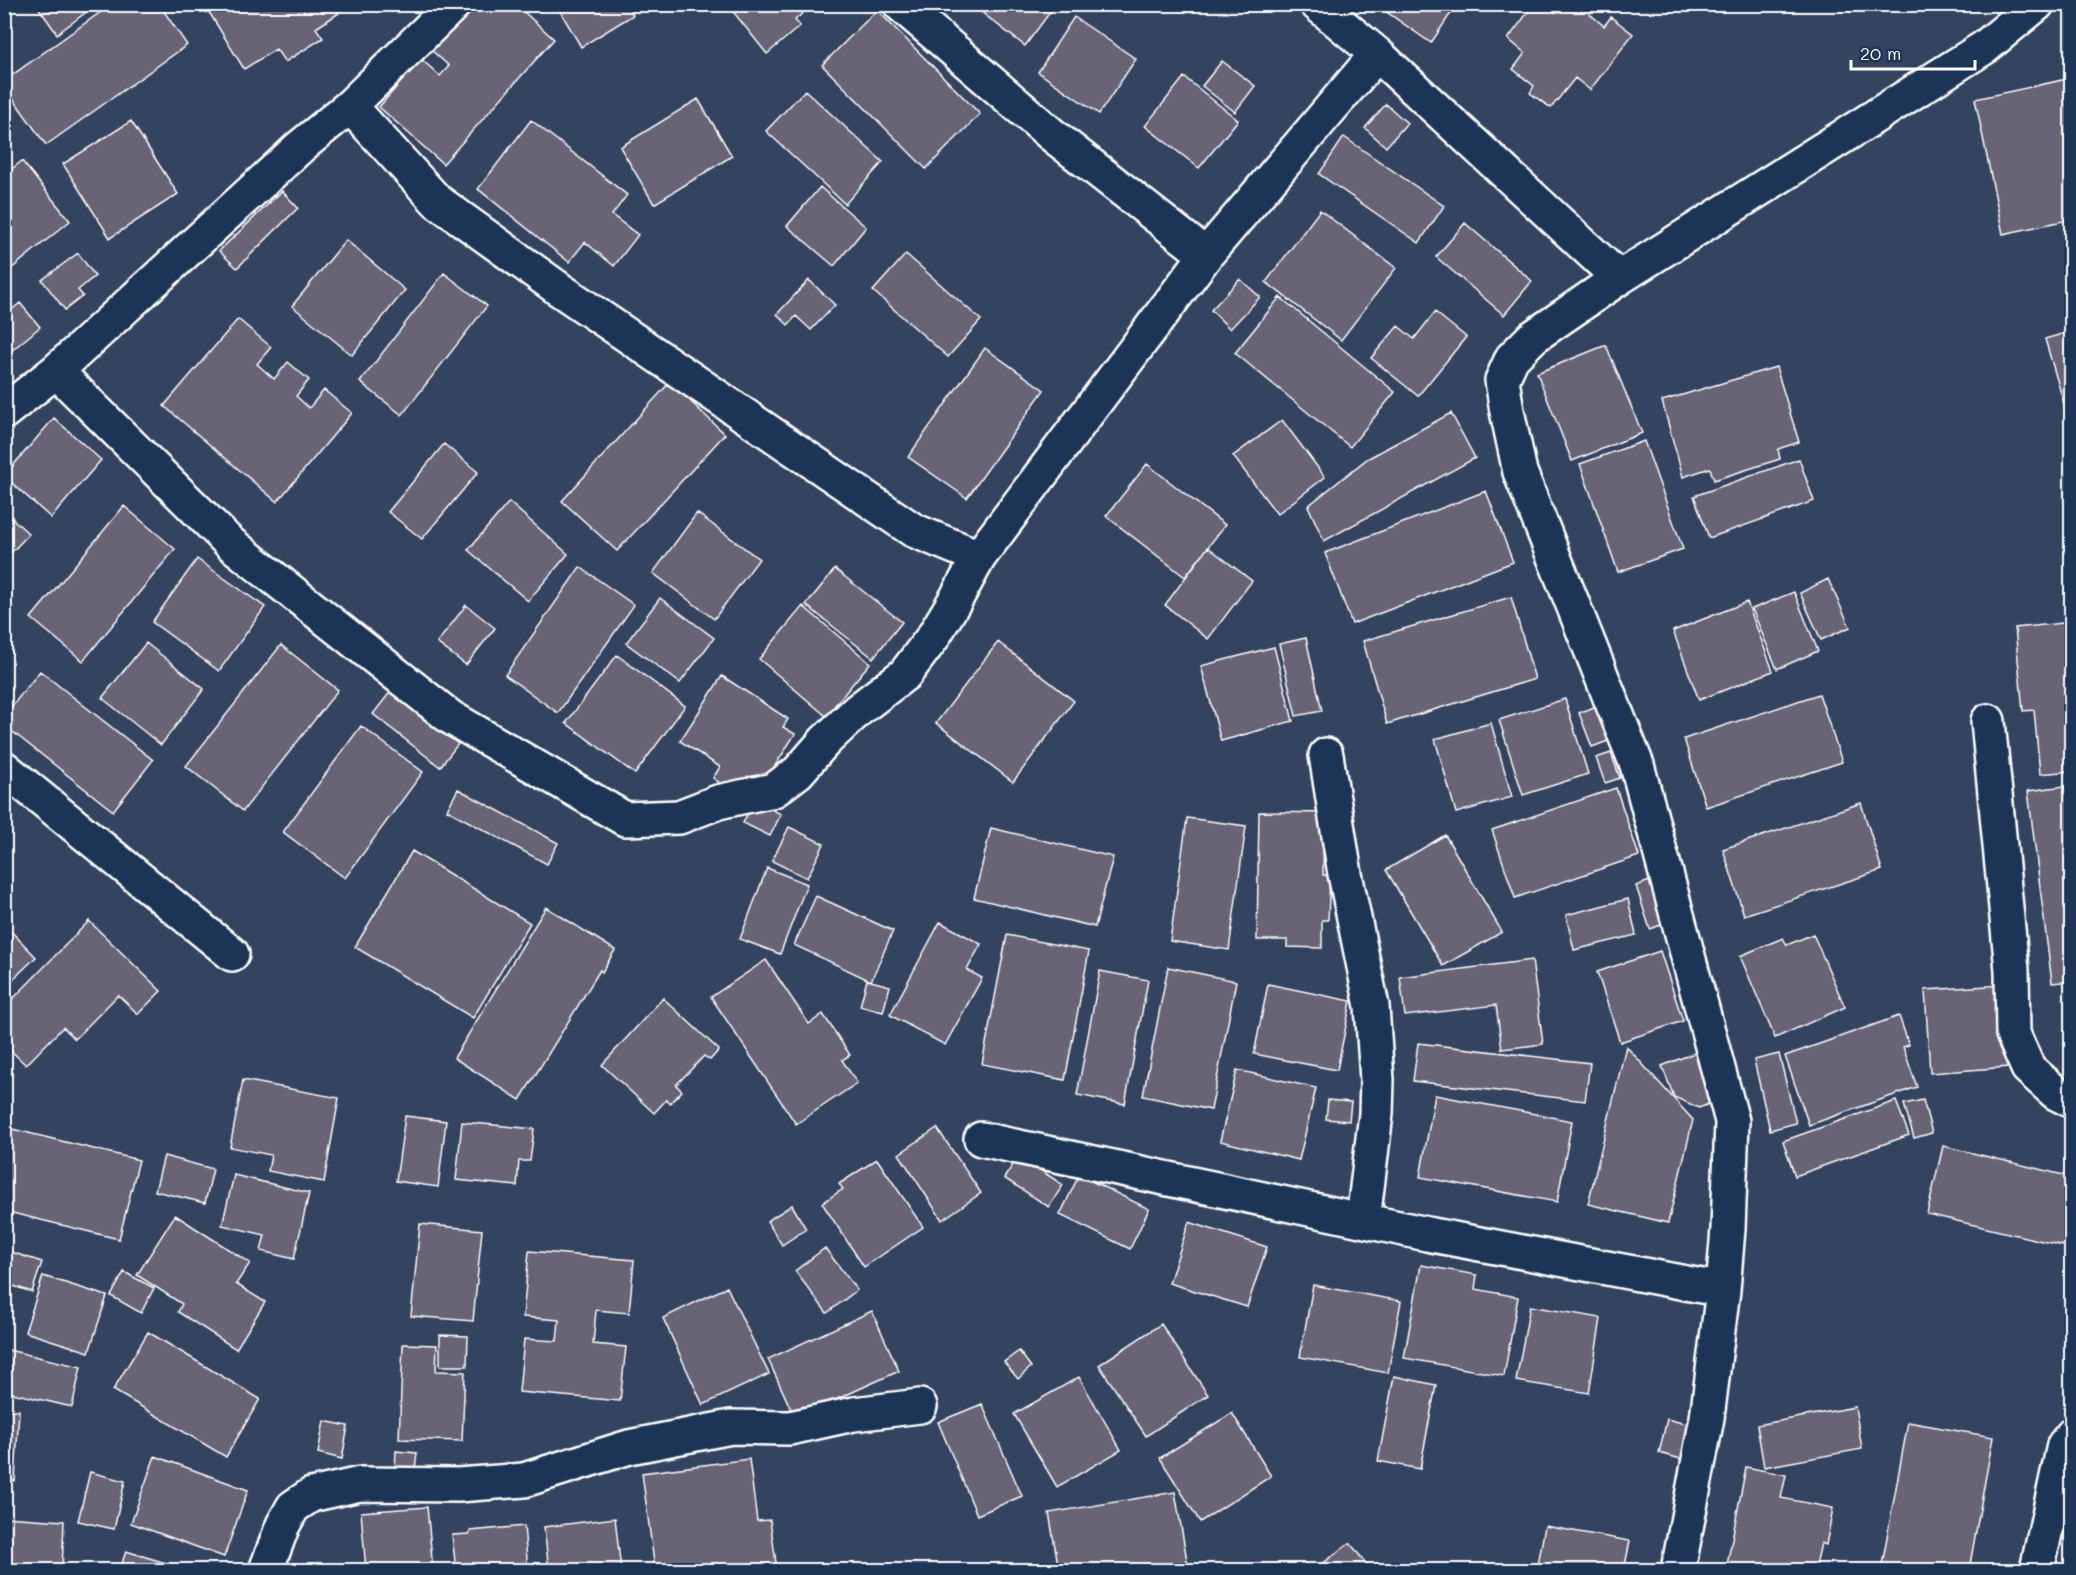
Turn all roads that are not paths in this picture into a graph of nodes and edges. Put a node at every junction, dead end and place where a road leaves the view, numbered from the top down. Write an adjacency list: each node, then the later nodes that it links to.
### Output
1 (454, 4): 6 (street)
2 (900, 4): 7 (street)
3 (1317, 4): 5 (street)
4 (2037, 4): 8 (street)
5 (1377, 54): 7 (street); 8 (street)
6 (350, 106): 9 (street); 11 (street)
7 (1206, 255): 11 (street)
8 (1619, 278): 19 (street)
9 (56, 371): 10 (street); 11 (street)
10 (4, 412)
11 (979, 557)
12 (1988, 721): 16 (street)
13 (1326, 755): 18 (street)
14 (4, 768): 15 (street)
15 (232, 954)
16 (2072, 1101)
17 (981, 1139): 18 (street)
18 (1363, 1220): 19 (street)
19 (1723, 1290): 23 (street)
20 (920, 1406): 22 (street)
21 (2072, 1435): 24 (street)
22 (266, 1570)
23 (1678, 1570)
24 (2037, 1570)

